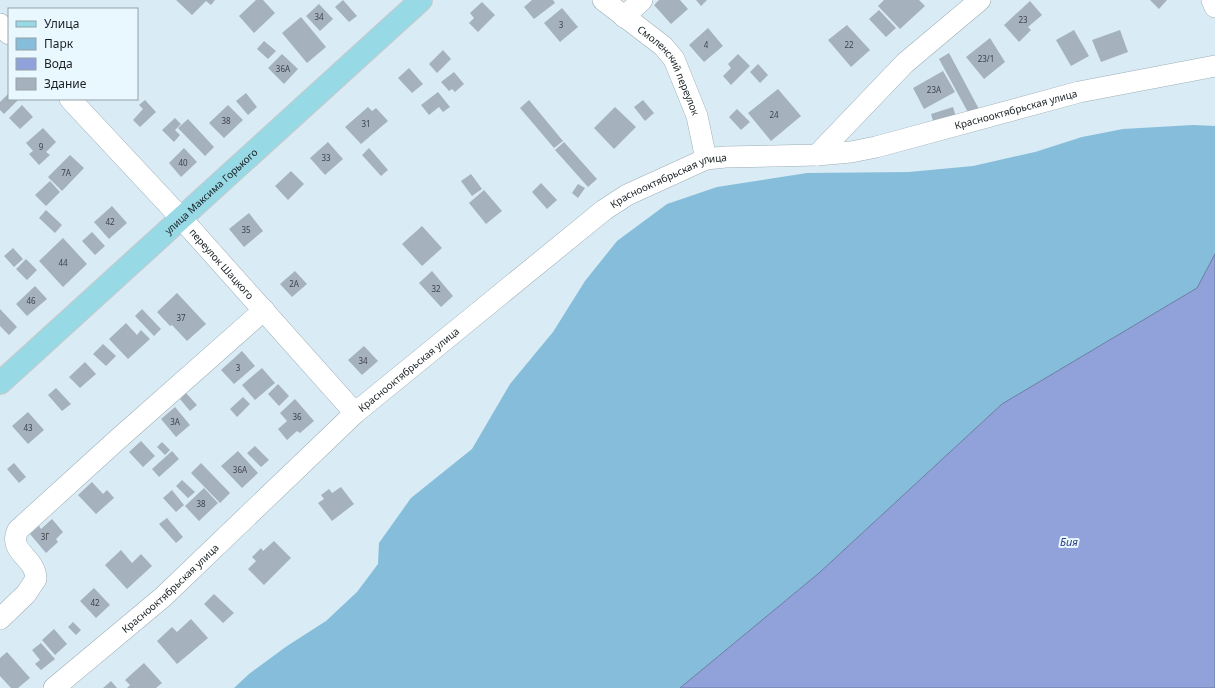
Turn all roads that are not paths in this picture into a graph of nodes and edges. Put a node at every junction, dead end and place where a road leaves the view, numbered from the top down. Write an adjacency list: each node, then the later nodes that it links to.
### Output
1 (421, 0): 14 (main road, улица Максима Горького)
2 (603, 0): 7 (street, Смоленский переулок)
3 (642, 0): 7 (street)
4 (980, 0): 12 (street)
5 (1212, 0): 6 (street)
6 (1215, 7)
7 (624, 17): 13 (street, Смоленский переулок)
8 (0, 24): 9 (street)
9 (8, 33)
10 (1215, 66): 12 (street, Краснооктябрьская улица)
11 (71, 100): 14 (street, переулок Шацкого)
12 (817, 155): 13 (street, Краснооктябрьская улица)
13 (706, 159): 17 (street, Краснооктябрьская улица)
14 (181, 218): 15 (street, переулок Шацкого); 16 (main road, улица Максима Горького)
15 (264, 310): 17 (street, переулок Шацкого); 18 (street)
16 (0, 382)
17 (355, 413): 19 (street, Краснооктябрьская улица)
18 (0, 619)
19 (54, 688)

